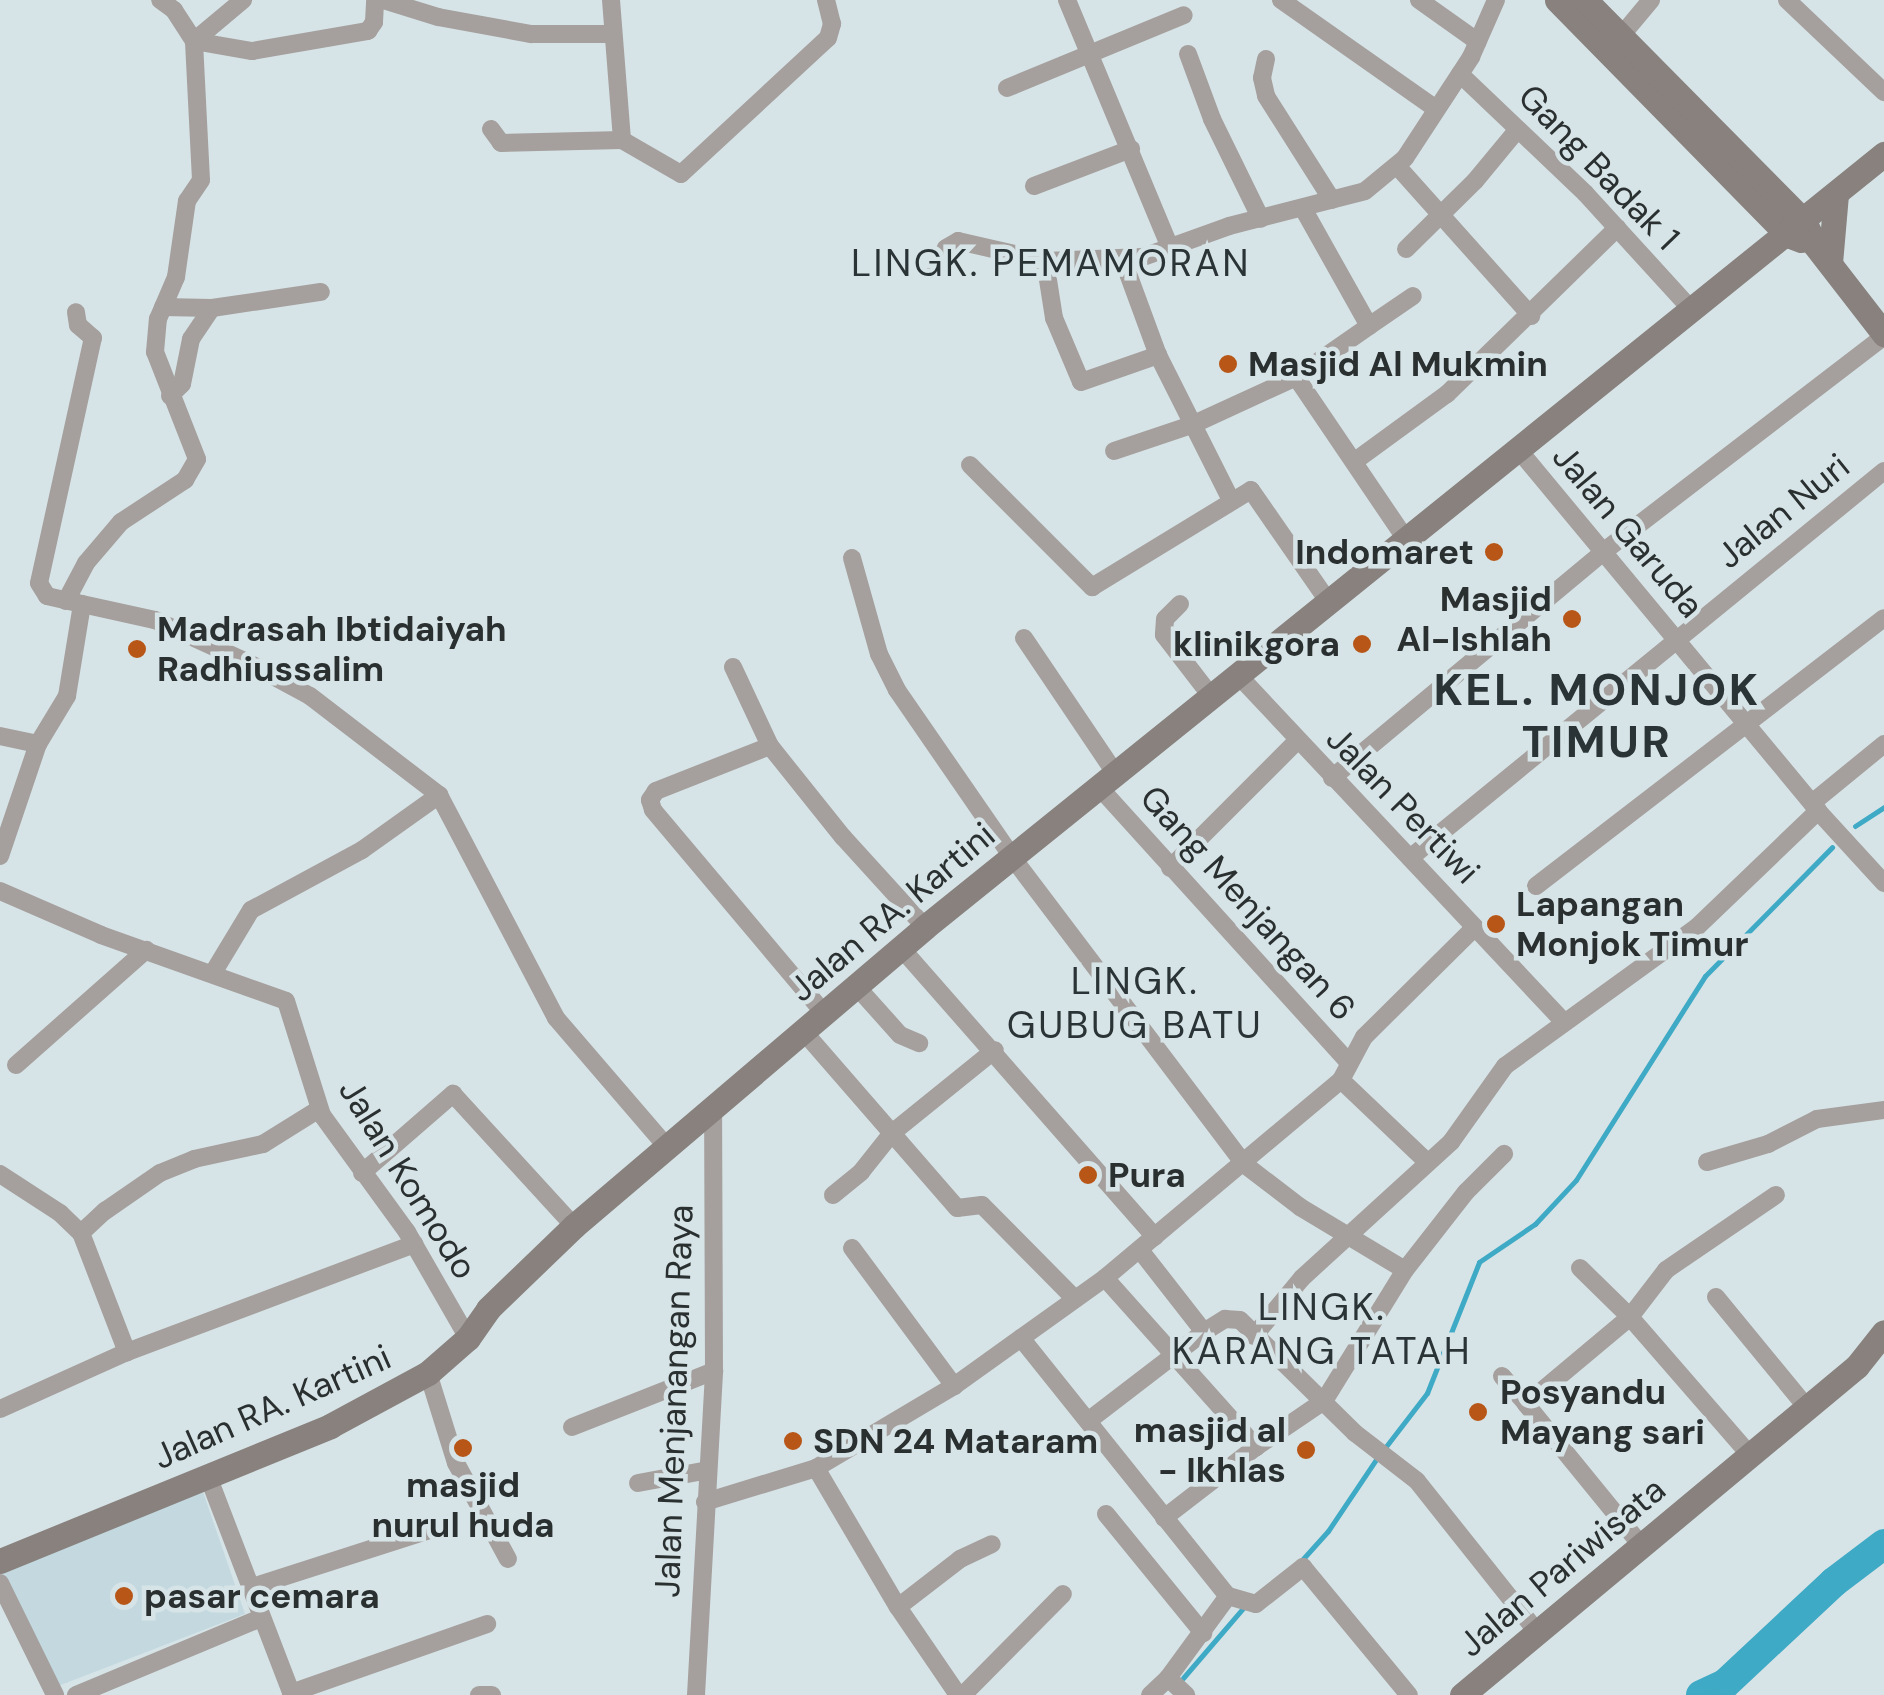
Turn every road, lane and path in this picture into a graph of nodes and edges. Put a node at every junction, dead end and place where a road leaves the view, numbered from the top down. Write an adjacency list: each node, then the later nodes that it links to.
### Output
1 (160, 0): 17 (street)
2 (243, 0): 17 (street)
3 (610, 0): 15 (street)
4 (826, 0): 28 (street)
5 (1067, 0): 19 (street)
6 (1281, 0): 25 (street)
7 (1419, 0): 18 (street)
8 (1496, 0): 18 (street)
9 (1557, 0): 39 (street)
10 (1584, 0): 16 (street)
11 (1651, 0): 16 (street)
12 (1787, 0): 24 (street)
13 (377, 3): 15 (street); 17 (street)
14 (1184, 15): 19 (street)
15 (612, 34): 28 (street)
16 (1621, 36): 39 (street)
17 (194, 41): 48 (street)
18 (1478, 42): 22 (street)
19 (1090, 53): 23 (street); 29 (street)
20 (1188, 54): 37 (street)
21 (1266, 58): 34 (street)
22 (1460, 74): 25 (street); 27 (street, Gang Badak 1)
23 (1007, 88)
24 (1884, 92)
25 (1436, 109): 31 (street)
26 (491, 129): 28 (street)
27 (1518, 129): 36 (street); 38 (street, Gang Badak 1)
28 (622, 140)
29 (1131, 149): 32 (street); 40 (street)
30 (1884, 154): 33 (street, Jalan RA. Kartini)
31 (1398, 166): 34 (street); 36 (street)
32 (1034, 186)
33 (1836, 194): 39 (street, Jalan RA. Kartini); 42 (street)
34 (1332, 200): 35 (street)
35 (1304, 210): 37 (street); 53 (street)
36 (1442, 215): 41 (street); 52 (street)
37 (1261, 219): 40 (street)
38 (1616, 228): 50 (street, Gang Badak 1); 52 (street)
39 (1796, 228): 42 (street); 50 (street, Jalan RA. Kartini)
40 (1170, 247): 44 (street)
41 (1406, 249)
42 (1822, 254): 54 (street)
43 (1045, 260): 44 (street); 45 (street); 55 (street)
44 (1123, 260): 55 (street)
45 (936, 268)
46 (320, 292): 49 (street)
47 (1413, 296): 53 (street)
48 (164, 307): 49 (street); 57 (street)
49 (212, 308): 57 (street)
50 (1690, 308): 59 (street, Jalan RA. Kartini)
51 (76, 312): 69 (street)
52 (1530, 316): 61 (street)
53 (1369, 326): 56 (street)
54 (1884, 335): 66 (street)
55 (1158, 355): 58 (street)
56 (1296, 377): 58 (street); 61 (street)
57 (170, 396): 69 (street)
58 (1194, 424): 60 (street); 64 (street)
59 (1517, 448): 65 (street, Jalan RA. Kartini); 66 (street, Jalan Garuda)
60 (1114, 451)
61 (1355, 461): 65 (street)
62 (970, 466): 64 (street)
63 (1884, 471): 73 (street, Jalan Nuri)
64 (1231, 500): 68 (street)
65 (1406, 538): 68 (street, Jalan RA. Kartini)
66 (1603, 552): 73 (street, Jalan Garuda); 83 (street)
67 (852, 558): 88 (street)
68 (1328, 600): 75 (street, Jalan RA. Kartini)
69 (74, 603): 80 (street); 85 (street)
70 (1180, 604): 76 (street)
71 (1884, 618): 77 (street)
72 (1024, 638): 84 (street, Gang Menjangan 6)
73 (1676, 639): 77 (street, Jalan Garuda); 89 (street, Jalan Nuri)
74 (733, 667): 82 (street)
75 (1238, 675): 76 (street, Jalan RA. Kartini); 79 (street, Jalan Pertiwi)
76 (1211, 696): 84 (street, Jalan RA. Kartini)
77 (1745, 722): 86 (street, Jalan Garuda); 92 (street)
78 (0, 736): 80 (street)
79 (1297, 742): 83 (street, Jalan Pertiwi); 90 (street)
80 (38, 744): 87 (street)
81 (1884, 744): 86 (street)
82 (770, 746): 94 (street); 100 (street)
83 (1332, 778): 89 (street, Jalan Pertiwi)
84 (1107, 780): 88 (street, Jalan RA. Kartini); 90 (street, Gang Menjangan 6)
85 (438, 795): 98 (street); 111 (street)
86 (1815, 807): 91 (street, Jalan Garuda); 101 (street)
87 (0, 856)
88 (1012, 857): 94 (street, Jalan RA. Kartini); 115 (street)
89 (1410, 858): 95 (street, Jalan Pertiwi)
90 (1170, 868): 106 (street, Gang Menjangan 6)
91 (1884, 883)
92 (1536, 886)
93 (0, 891): 97 (street, Jalan Komodo)
94 (925, 927): 96 (street, Jalan RA. Kartini)
95 (1475, 927): 101 (street, Jalan Pertiwi); 106 (street)
96 (902, 949): 99 (street, Jalan RA. Kartini); 104 (street)
97 (146, 950): 98 (street, Jalan Komodo); 105 (street)
98 (212, 973): 107 (street, Jalan Komodo)
99 (857, 987): 100 (street, Jalan RA. Kartini); 103 (street)
100 (825, 1014): 102 (street, Jalan RA. Kartini)
101 (1564, 1022): 113 (street)
102 (804, 1032): 108 (street, Jalan RA. Kartini); 110 (street)
103 (919, 1043)
104 (994, 1050): 110 (street); 123 (street)
105 (16, 1066)
106 (1344, 1071): 113 (street, Gang Menjangan 6); 115 (street)
107 (319, 1109): 116 (street, Jalan Komodo); 121 (street)
108 (713, 1109): 111 (street, Jalan RA. Kartini); 140 (street, Jalan Menjanangan Raya)
109 (1884, 1110): 114 (street)
110 (892, 1132): 119 (street); 131 (street)
111 (666, 1146): 120 (street, Jalan RA. Kartini)
112 (1504, 1154): 128 (street)
113 (1428, 1162): 122 (street)
114 (1707, 1162)
115 (1244, 1164): 122 (street); 123 (street)
116 (362, 1173): 120 (street); 124 (street, Jalan Komodo)
117 (0, 1174): 121 (street)
118 (1776, 1195): 132 (street)
119 (834, 1196)
120 (574, 1226): 136 (street, Jalan RA. Kartini)
121 (80, 1234): 138 (street)
122 (1350, 1235): 128 (street); 135 (street)
123 (1155, 1237): 126 (street)
124 (414, 1244): 136 (street, Jalan Komodo); 138 (street)
125 (852, 1248): 143 (street)
126 (1140, 1250): 129 (street); 133 (street)
127 (1580, 1268): 132 (street)
128 (1406, 1270): 144 (street)
129 (1105, 1278): 131 (street); 139 (street)
130 (1716, 1297): 147 (street)
131 (1075, 1299): 137 (street)
132 (1630, 1317): 145 (street); 151 (street)
133 (1204, 1332): 135 (street); 139 (street)
134 (1884, 1332): 147 (street, Jalan Pariwisata)
135 (1254, 1336): 144 (street)
136 (468, 1338): 141 (street, Jalan RA. Kartini)
137 (1020, 1338): 143 (street); 148 (street)
138 (126, 1352): 146 (street)
139 (1173, 1356): 148 (street); 150 (street)
140 (714, 1371): 149 (street); 153 (street, Jalan Menjanangan Raya)
141 (428, 1374): 154 (street, Jalan RA. Kartini); 162 (street)
142 (1502, 1376): 145 (street)
143 (954, 1386): 152 (street)
144 (1324, 1401): 150 (street); 171 (street)
145 (1526, 1404): 161 (street)
146 (0, 1408)
147 (1808, 1409): 151 (street, Jalan Pariwisata)
148 (1088, 1421): 158 (street)
149 (572, 1427)
150 (1256, 1446): 158 (street)
151 (1751, 1456): 161 (street, Jalan Pariwisata)
152 (816, 1468): 156 (street); 168 (street)
153 (708, 1470): 155 (street); 156 (street, Jalan Menjanangan Raya)
154 (208, 1476): 163 (street, Jalan RA. Kartini); 165 (street)
155 (638, 1484)
156 (705, 1502): 180 (street, Jalan Menjanangan Raya)
157 (1106, 1514): 172 (street)
158 (1164, 1518): 167 (street)
159 (452, 1524): 165 (street)
160 (992, 1544): 168 (street)
161 (1641, 1545): 171 (street, Jalan Pariwisata)
162 (508, 1559)
163 (0, 1561)
164 (0, 1582): 174 (street)
165 (249, 1588): 169 (street)
166 (1063, 1594): 181 (street)
167 (1239, 1600): 172 (street); 184 (street)
168 (898, 1607): 181 (street)
169 (261, 1618): 175 (street); 177 (street)
170 (486, 1624): 175 (street)
171 (1538, 1632): 185 (street, Jalan Pariwisata)
172 (1203, 1633): 173 (street)
173 (1168, 1678): 182 (street); 183 (street)
174 (53, 1690): 176 (street)
175 (292, 1694)
176 (30, 1695)
177 (76, 1695)
178 (479, 1695): 179 (street)
179 (492, 1695)
180 (696, 1695)
181 (960, 1695)
182 (1150, 1695)
183 (1186, 1695)
184 (1409, 1695)
185 (1462, 1695)

